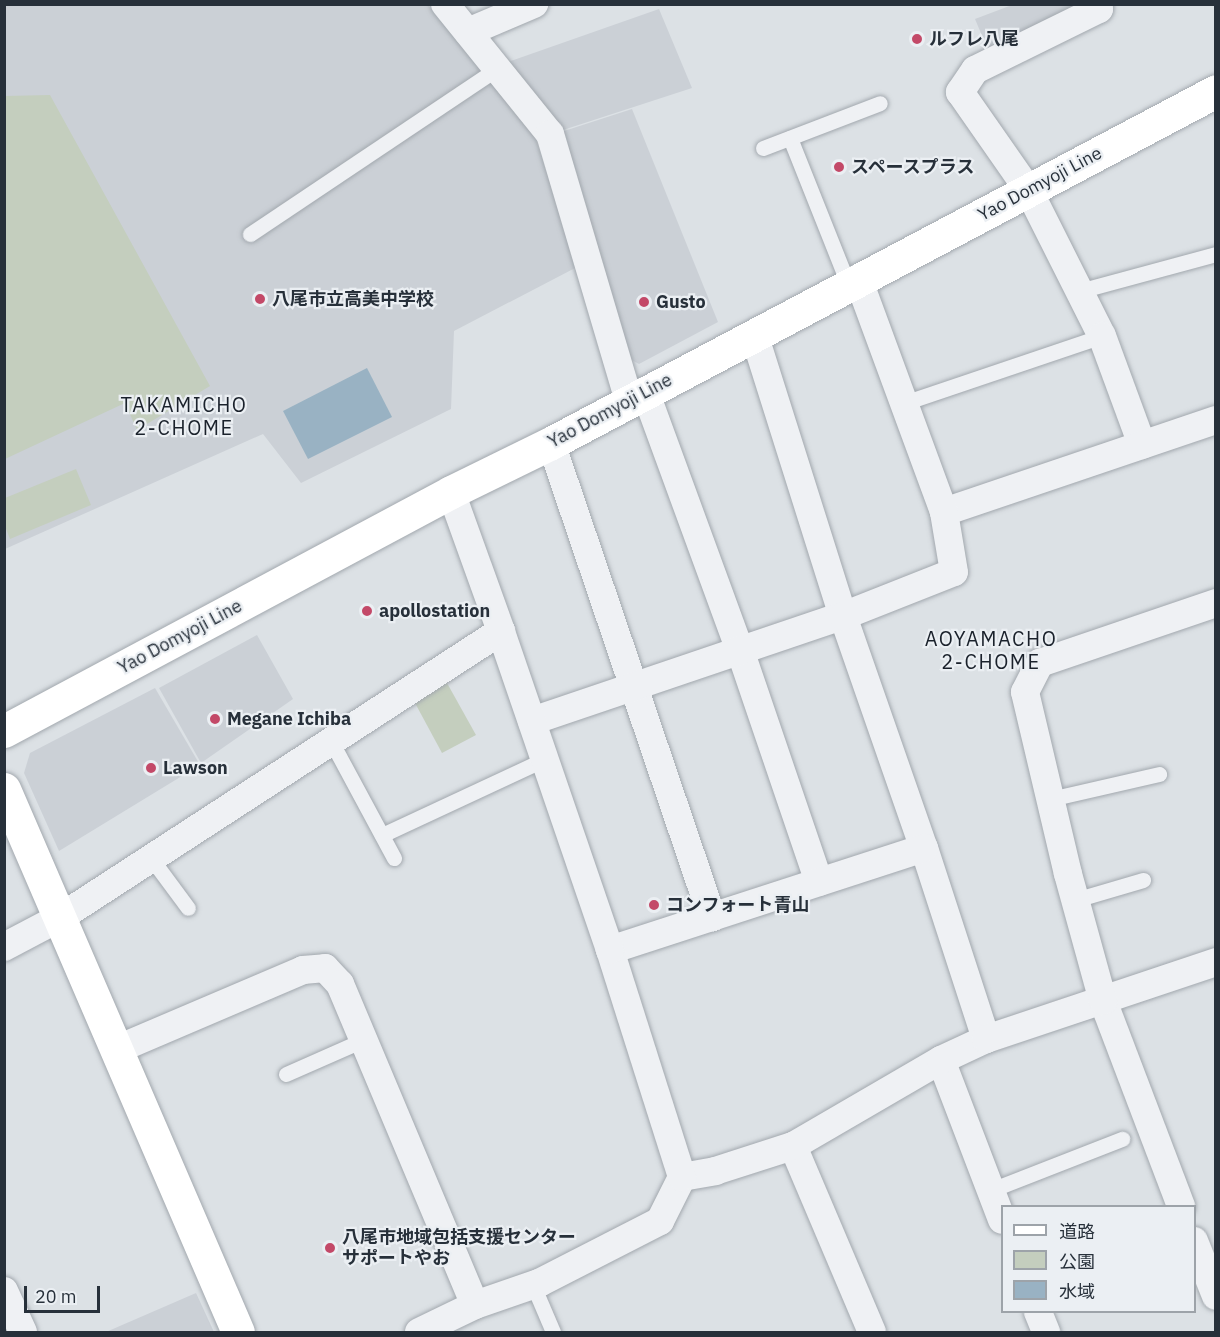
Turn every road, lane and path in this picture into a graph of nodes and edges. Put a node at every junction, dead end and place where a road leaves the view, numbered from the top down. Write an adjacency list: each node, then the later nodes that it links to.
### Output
1 (445, 4): 4 (street)
2 (534, 4): 4 (street)
3 (1098, 4): 10 (street)
4 (468, 32): 5 (street)
5 (498, 68): 11 (lane); 17 (street)
6 (1215, 91): 10 (main road, Yao Domyoji Line)
7 (880, 103): 8 (lane)
8 (790, 138): 9 (lane); 13 (lane)
9 (763, 148)
10 (1029, 191): 13 (main road, Yao Domyoji Line); 14 (street)
11 (250, 234)
12 (1215, 254): 14 (lane)
13 (853, 281): 15 (main road, Yao Domyoji Line); 18 (street)
14 (1079, 291): 16 (street)
15 (754, 334): 17 (main road, Yao Domyoji Line); 25 (street)
16 (1102, 336): 18 (lane); 21 (street)
17 (637, 396): 20 (main road, Yao Domyoji Line); 27 (street)
18 (904, 403): 23 (street)
19 (1215, 420): 21 (street)
20 (551, 443): 22 (main road, Yao Domyoji Line); 28 (street)
21 (1142, 445): 23 (street)
22 (451, 492): 26 (street); 30 (main road, Yao Domyoji Line)
23 (944, 512): 25 (street)
24 (1215, 603): 35 (street)
25 (843, 616): 27 (street); 37 (street)
26 (501, 631): 29 (street); 31 (street)
27 (740, 650): 28 (street); 41 (street)
28 (635, 686): 29 (street); 45 (street)
29 (532, 721): 32 (street)
30 (4, 731)
31 (332, 741): 36 (lane); 38 (street)
32 (545, 759): 36 (lane); 47 (street)
33 (1159, 774): 35 (lane)
34 (4, 789): 44 (main road)
35 (1050, 800): 42 (street)
36 (382, 835): 39 (lane)
37 (924, 848): 41 (street); 50 (street)
38 (151, 858): 43 (lane); 44 (street)
39 (394, 858)
40 (1143, 880): 42 (lane)
41 (819, 882): 45 (street)
42 (1075, 900): 49 (street)
43 (188, 908)
44 (61, 917): 46 (street); 52 (main road)
45 (712, 917): 47 (street)
46 (4, 947)
47 (610, 950): 57 (street)
48 (1215, 962): 49 (street)
49 (1103, 1001): 50 (street); 59 (street)
50 (986, 1039): 53 (street)
51 (363, 1040): 52 (street); 54 (lane); 65 (street)
52 (118, 1049): 68 (main road)
53 (941, 1060): 56 (street); 58 (street)
54 (286, 1074)
55 (1122, 1139): 58 (lane)
56 (793, 1146): 57 (street); 71 (street)
57 (682, 1177): 62 (street)
58 (991, 1190): 60 (street)
59 (1181, 1205)
60 (1001, 1217)
61 (1196, 1246): 64 (street)
62 (533, 1285): 65 (street); 70 (lane)
63 (4, 1291): 67 (street)
64 (1215, 1296)
65 (475, 1305): 69 (street)
66 (1039, 1313): 72 (street)
67 (23, 1332)
68 (238, 1332)
69 (419, 1332)
70 (553, 1332)
71 (873, 1332)
72 (1046, 1332)

